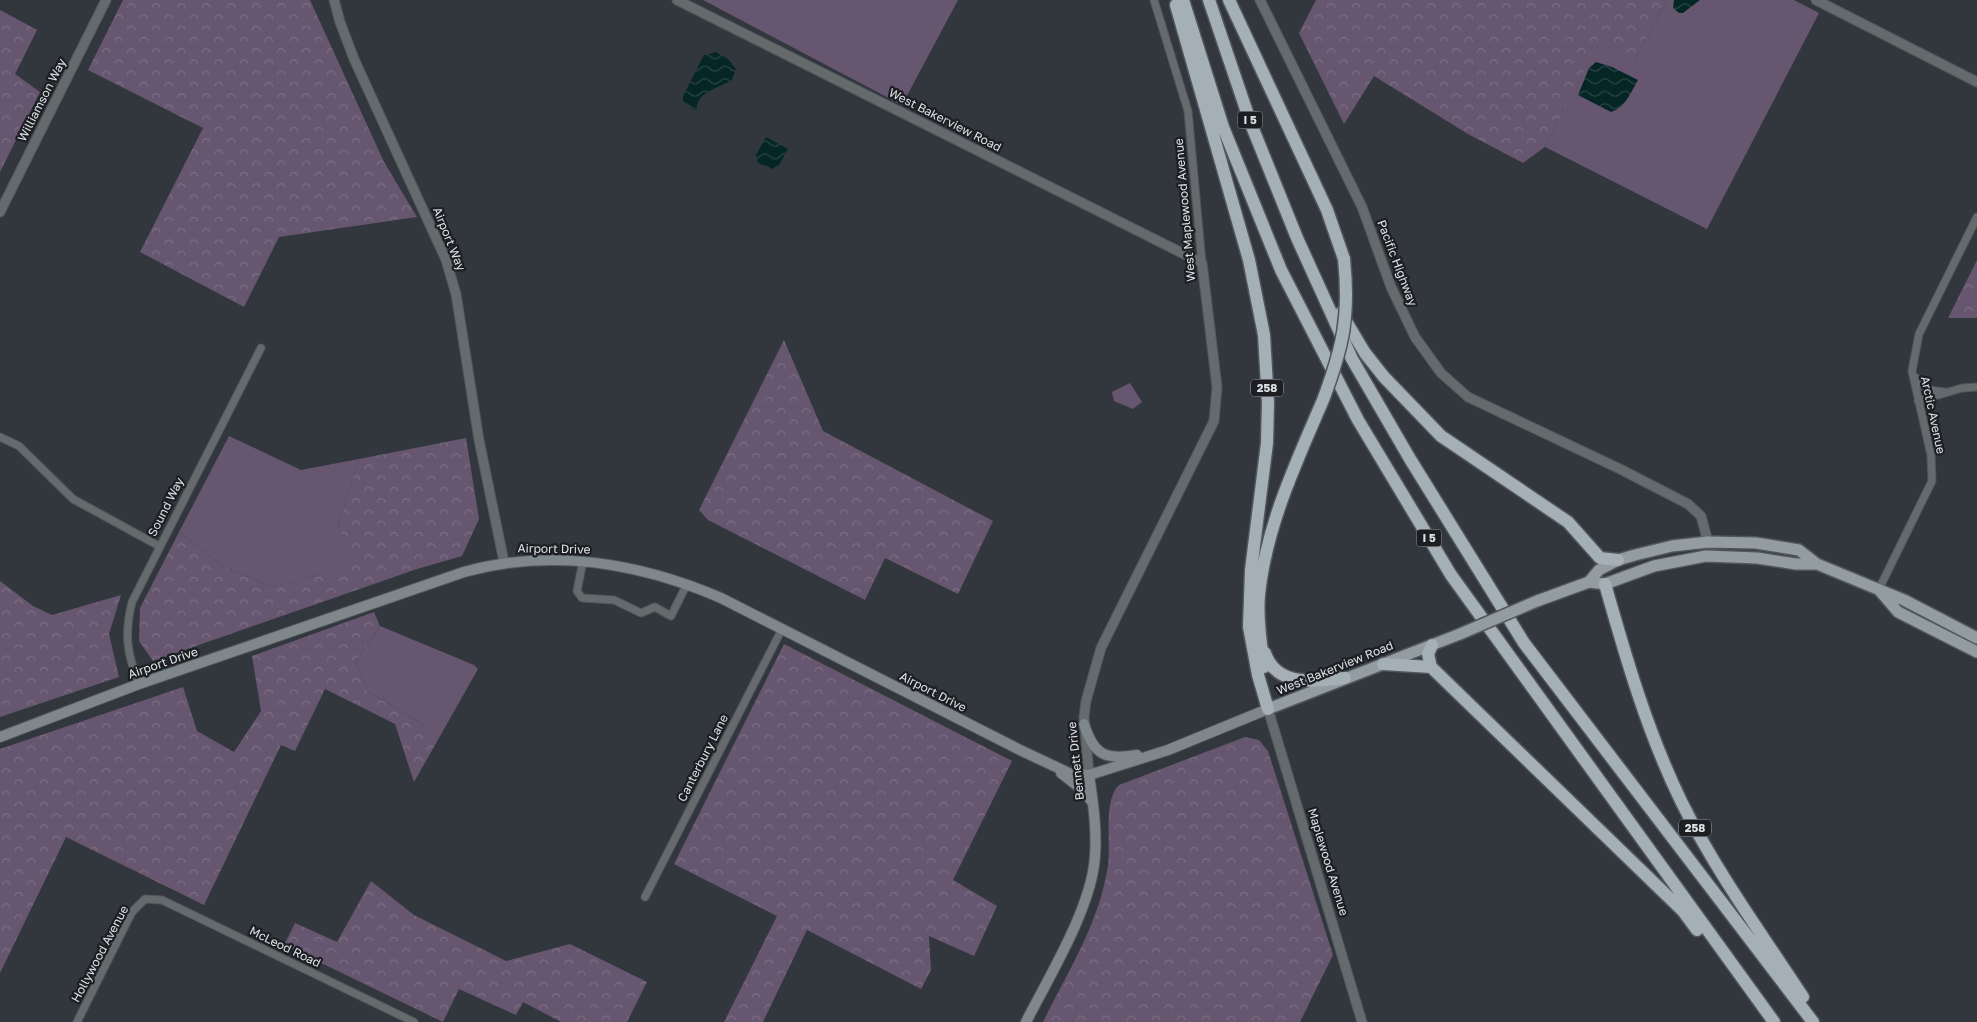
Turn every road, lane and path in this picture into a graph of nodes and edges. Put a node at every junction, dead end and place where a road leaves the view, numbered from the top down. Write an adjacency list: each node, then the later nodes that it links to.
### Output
1 (106, 0): 12 (street, Williamson Way)
2 (334, 0): 27 (street, Airport Way)
3 (677, 0): 15 (street, West Bakerview Road)
4 (1154, 0): 15 (street, West Maplewood Avenue)
5 (1175, 0): 42 (highway, 258)
6 (1183, 0): 56 (highway, I 5)
7 (1209, 0): 14 (highway, I 5)
8 (1230, 0): 34 (highway, bridge)
9 (1260, 0): 23 (street, Pacific Highway)
10 (1816, 0): 11 (street)
11 (1977, 82)
12 (0, 212)
13 (1977, 217): 17 (street, Arctic Avenue)
14 (1297, 238): 25 (highway); 57 (highway, I 5)
15 (1202, 263): 21 (street, West Maplewood Avenue)
16 (261, 348): 24 (street, Sound Way)
17 (1912, 371): 19 (street); 20 (street, Arctic Avenue)
18 (1977, 387): 19 (street)
19 (1948, 392): 20 (street)
20 (1918, 401): 32 (street, Arctic Avenue)
21 (1214, 421): 43 (street, Bennett Drive)
22 (0, 437): 24 (street)
23 (1708, 542): 25 (main road, West Bakerview Road); 28 (main road, West Bakerview Road)
24 (158, 546): 41 (street, Sound Way)
25 (1618, 560): 29 (main road, West Bakerview Road)
26 (583, 561): 27 (main road, Airport Drive); 30 (main road, Airport Drive); 30 (street)
27 (504, 562): 41 (main road, Airport Drive)
28 (1817, 564): 31 (main road, West Bakerview Road); 32 (main road, West Bakerview Road)
29 (1589, 582): 31 (main road, West Bakerview Road); 36 (main road, West Bakerview Road, bridge)
30 (687, 584): 33 (main road, Airport Drive)
31 (1604, 584): 58 (highway, 258)
32 (1879, 590): 35 (main road, West Bakerview Road); 37 (main road, West Bakerview Road)
33 (782, 630): 46 (main road, Airport Drive); 49 (street, Canterbury Lane)
34 (1260, 636): 40 (highway); 42 (highway)
35 (1977, 638)
36 (1432, 645): 38 (main road, West Bakerview Road); 39 (highway)
37 (1977, 652)
38 (1383, 664): 39 (highway); 40 (main road, West Bakerview Road)
39 (1431, 667): 55 (highway)
40 (1345, 678): 42 (main road, West Bakerview Road)
41 (140, 684): 44 (main road, Airport Drive)
42 (1268, 709): 45 (main road, West Bakerview Road); 54 (street, Maplewood Avenue)
43 (1084, 724): 45 (main road); 47 (street, Bennett Drive)
44 (0, 737)
45 (1168, 750): 47 (main road, West Bakerview Road)
46 (1050, 765): 47 (main road, Airport Drive); 48 (main road)
47 (1089, 775): 48 (main road, Bennett Drive)
48 (1094, 808): 53 (main road, Bennett Drive)
49 (645, 897)
50 (146, 899): 51 (street, Hollywood Avenue); 52 (street, McLeod Road)
51 (77, 1022)
52 (414, 1022)
53 (1026, 1022)
54 (1362, 1022)
55 (1769, 1022)
56 (1774, 1022)
57 (1813, 1022)
58 (1820, 1022)

